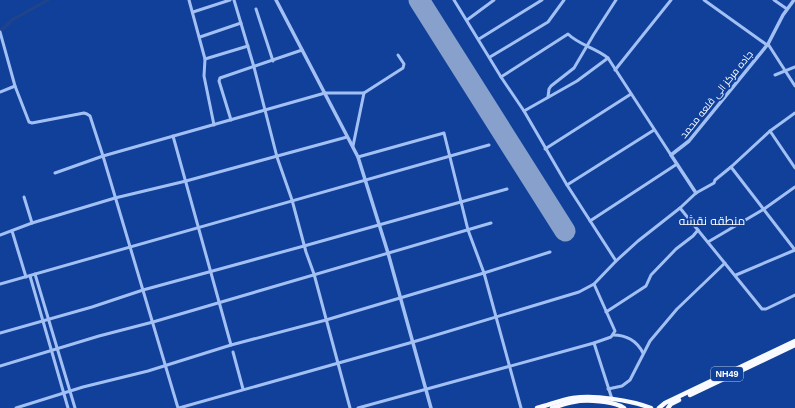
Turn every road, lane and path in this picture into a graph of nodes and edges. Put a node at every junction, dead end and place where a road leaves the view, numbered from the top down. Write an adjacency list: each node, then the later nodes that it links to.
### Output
1 (189, 0): 16 (street)
2 (230, 0): 16 (street)
3 (234, 0): 18 (street)
4 (276, 0): 25 (street)
5 (454, 0): 17 (street)
6 (494, 0): 17 (street)
7 (542, 0): 21 (street)
8 (564, 0): 27 (street)
9 (616, 0): 24 (street)
10 (671, 0): 33 (street)
11 (704, 0): 22 (street)
12 (774, 0): 15 (street)
13 (794, 0): 15 (street, جاده مرکز الی قلعه محمد)
14 (256, 9): 30 (street)
15 (787, 9): 22 (street, جاده مرکز الی قلعه محمد)
16 (193, 12): 20 (street)
17 (468, 20): 21 (street)
18 (241, 23): 20 (street); 23 (street)
19 (0, 33): 37 (street)
20 (200, 37): 29 (street)
21 (479, 39): 27 (street)
22 (768, 44): 34 (street); 56 (street, جاده مرکز الی قلعه محمد)
23 (248, 46): 29 (street); 31 (street)
24 (587, 46): 28 (street); 36 (street); 43 (street)
25 (302, 50): 30 (street); 41 (street)
26 (398, 54): 40 (street)
27 (490, 57): 36 (street)
28 (608, 58): 33 (street); 43 (street)
29 (205, 59): 48 (street)
30 (273, 61): 31 (street)
31 (254, 67): 44 (street); 47 (street)
32 (795, 67): 34 (street)
33 (616, 70): 42 (street)
34 (786, 71): 35 (street); 38 (street)
35 (775, 75)
36 (501, 77): 45 (street)
37 (15, 86): 39 (street); 58 (street)
38 (795, 86)
39 (0, 92)
40 (364, 93): 41 (street); 54 (street)
41 (325, 94): 44 (street); 52 (street)
42 (631, 94): 49 (street); 55 (street)
43 (548, 97): 45 (street)
44 (265, 111): 47 (street); 59 (street)
45 (524, 111): 55 (street)
46 (795, 113): 50 (street)
47 (231, 120): 48 (street)
48 (214, 125): 51 (street)
49 (654, 130): 56 (street); 67 (street)
50 (770, 131): 62 (street); 63 (street)
51 (173, 136): 58 (street); 66 (street)
52 (347, 137): 54 (street); 59 (street)
53 (489, 145): 57 (street)
54 (353, 147): 60 (street)
55 (545, 149): 67 (street)
56 (671, 154): 61 (street)
57 (450, 155): 60 (street); 65 (street); 74 (street)
58 (104, 156): 64 (street); 72 (street)
59 (277, 157): 66 (street); 73 (street)
60 (358, 157): 65 (street)
61 (678, 164): 70 (street); 77 (street)
62 (731, 167): 70 (street); 76 (street)
63 (795, 168)
64 (55, 173)
65 (365, 179): 73 (street); 80 (street)
66 (186, 181): 72 (street); 81 (street)
67 (566, 185): 77 (street)
68 (795, 187): 76 (street)
69 (507, 189): 74 (street)
70 (696, 193): 75 (street)
71 (24, 197): 78 (street)
72 (116, 198): 78 (street); 88 (street)
73 (292, 200): 81 (street); 87 (street)
74 (462, 202): 80 (street); 82 (street)
75 (680, 208): 83 (street); 92 (street)
76 (764, 209): 86 (street); 89 (street)
77 (590, 221): 92 (street)
78 (32, 223): 84 (street)
79 (491, 223): 82 (street)
80 (379, 225): 87 (street); 91 (street)
81 (199, 227): 88 (street); 94 (street)
82 (468, 230): 91 (street); 95 (street)
83 (698, 230): 86 (street); 106 (street)
84 (12, 231): 85 (street); 99 (street)
85 (0, 235)
86 (708, 242): 93 (street)
87 (304, 246): 94 (street); 97 (street)
88 (131, 247): 96 (street); 102 (street)
89 (795, 250): 98 (street)
90 (550, 252): 95 (street)
91 (388, 253): 97 (street); 104 (street)
92 (616, 261): 101 (street)
93 (725, 263): 98 (street); 122 (street)
94 (211, 271): 102 (street); 105 (street)
95 (484, 273): 104 (street); 107 (street)
96 (35, 274): 99 (street); 108 (street)
97 (314, 274): 105 (street); 110 (street)
98 (736, 275): 103 (street)
99 (28, 276): 100 (street); 109 (street)
100 (0, 284)
101 (594, 284): 106 (street); 107 (street)
102 (143, 290): 108 (street); 111 (street)
103 (795, 295)
104 (400, 298): 110 (street); 115 (street)
105 (220, 302): 111 (street); 117 (street)
106 (606, 312): 113 (street)
107 (495, 317): 115 (street); 126 (street)
108 (49, 319): 109 (street); 119 (street)
109 (43, 320): 112 (street); 120 (street)
110 (326, 320): 117 (street); 123 (street)
111 (153, 322): 119 (street); 124 (street)
112 (0, 333)
113 (613, 335): 116 (street); 122 (street)
114 (795, 341): 145 (highway, NH49)
115 (413, 342): 123 (street); 128 (street)
116 (594, 343): 126 (street); 129 (street)
117 (232, 345): 124 (street)
118 (795, 345): 146 (highway, NH49)
119 (58, 348): 120 (street); 130 (street)
120 (51, 350): 125 (street); 131 (street)
121 (233, 352): 127 (street)
122 (643, 353): 129 (street)
123 (339, 364): 127 (street); 137 (street)
124 (165, 365): 130 (street); 136 (street)
125 (0, 366)
126 (509, 366): 128 (street); 140 (street)
127 (244, 389): 136 (street)
128 (426, 389): 138 (street); 139 (street)
129 (608, 389): 132 (street)
130 (70, 391): 131 (street); 135 (street)
131 (64, 394): 133 (street); 134 (street)
132 (612, 399): 141 (highway); 144 (highway)
133 (16, 408)
134 (68, 408)
135 (75, 408)
136 (178, 408)
137 (350, 408)
138 (358, 408)
139 (431, 408)
140 (521, 408)
141 (537, 408)
142 (552, 408): 143 (highway)
143 (624, 408)
144 (651, 408)
145 (659, 408)
146 (668, 408)

